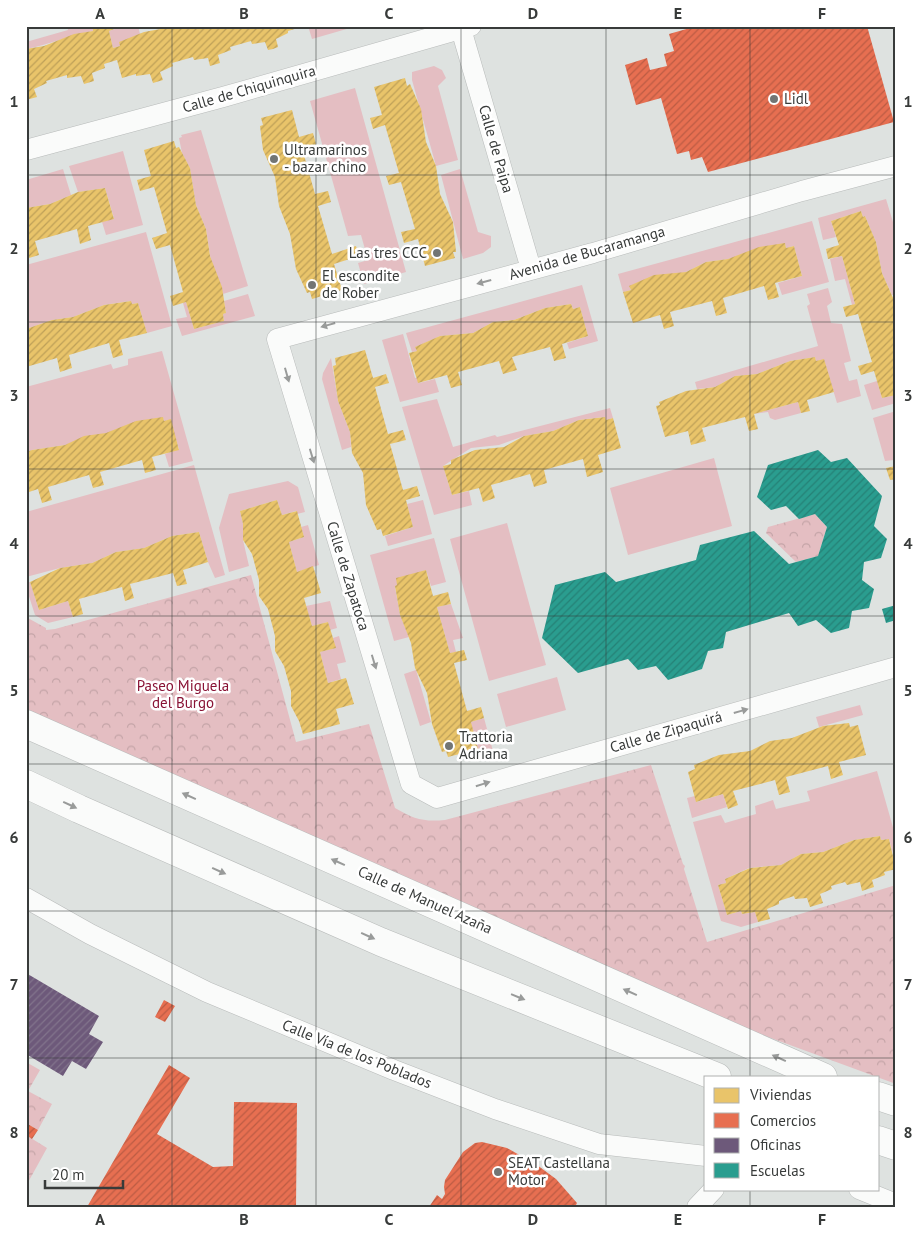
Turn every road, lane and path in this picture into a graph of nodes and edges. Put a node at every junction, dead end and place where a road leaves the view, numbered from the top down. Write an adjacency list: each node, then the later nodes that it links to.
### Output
1 (466, 28): 2 (street, Calle de Chiquinquira); 4 (street, Calle de Paipa)
2 (26, 150)
3 (896, 166): 4 (street, Avenida de Bucaramanga)
4 (531, 269): 5 (street, Avenida de Bucaramanga, one-way to 5)
5 (277, 339): 9 (street, Calle de Zapatoca, one-way to 9)
6 (896, 667): 9 (street, Calle de Zipaquirá, one-way to 6)
7 (26, 724): 12 (highway, Calle de Manuel Azaña, one-way to 7)
8 (26, 784): 11 (highway, one-way to 11)
9 (436, 798)
10 (26, 898): 17 (street, Calle Vía de los Poblados)
11 (715, 1076)
12 (822, 1076)
13 (880, 1097): 14 (highway)
14 (896, 1102)
15 (880, 1141): 16 (highway)
16 (896, 1146)
17 (704, 1156)
18 (713, 1190): 21 (street)
19 (861, 1190): 20 (street)
20 (896, 1204)
21 (697, 1207)

